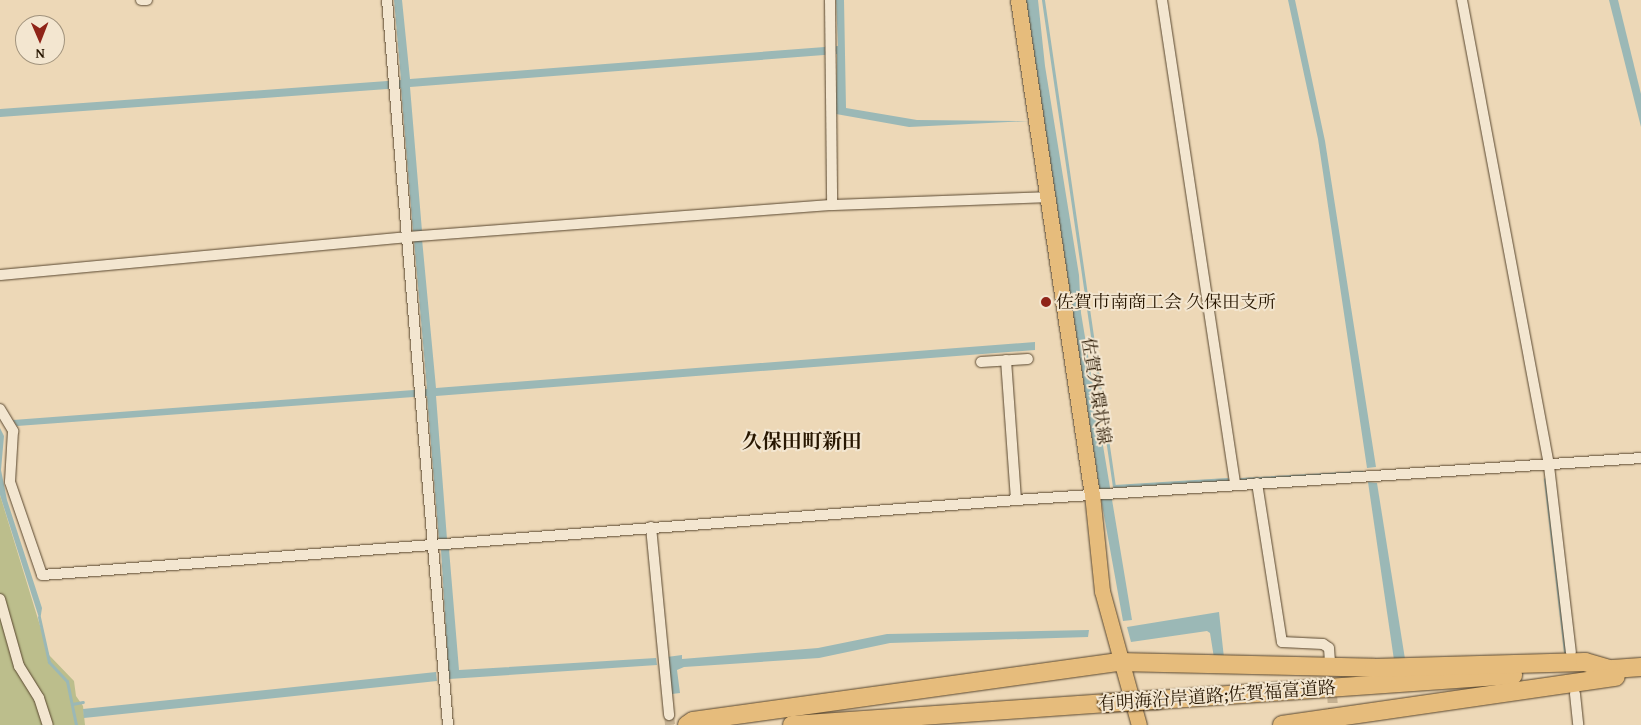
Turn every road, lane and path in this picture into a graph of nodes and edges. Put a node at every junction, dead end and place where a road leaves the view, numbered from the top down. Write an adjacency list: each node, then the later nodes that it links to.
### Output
1 (141, 0): 2 (street)
2 (147, 0)
3 (387, 0): 10 (street)
4 (830, 0): 9 (street)
5 (1018, 0): 8 (main road, 佐賀外環状線)
6 (1162, 0): 19 (street)
7 (1462, 0): 17 (street)
8 (1046, 197): 9 (street); 20 (main road, 佐賀外環状線)
9 (832, 205): 10 (street)
10 (408, 237): 11 (street); 23 (street)
11 (0, 275)
12 (1028, 359): 13 (street)
13 (1006, 360): 14 (street); 21 (street)
14 (981, 362)
15 (0, 409): 23 (street)
16 (1641, 458): 17 (street)
17 (1549, 466): 18 (street); 25 (street)
18 (1258, 483): 19 (street); 27 (street)
19 (1235, 484): 20 (street)
20 (1095, 494): 21 (street); 26 (main road, 佐賀外環状線)
21 (1016, 500): 22 (street)
22 (651, 527): 23 (street); 32 (street)
23 (434, 544): 34 (street)
24 (0, 599): 33 (street)
25 (1571, 652)
26 (1119, 662): 29 (highway); 35 (highway); 37 (main road, 佐賀外環状線)
27 (1330, 663)
28 (1641, 667): 29 (highway, 有明海沿岸道路;佐賀福富道路)
29 (1609, 669): 36 (highway, 有明海沿岸道路;佐賀福富道路, bridge)
30 (1641, 675): 38 (highway)
31 (1575, 694): 39 (street)
32 (669, 715)
33 (48, 725)
34 (448, 725)
35 (687, 725)
36 (792, 725)
37 (1138, 725)
38 (1282, 725)
39 (1578, 725)

